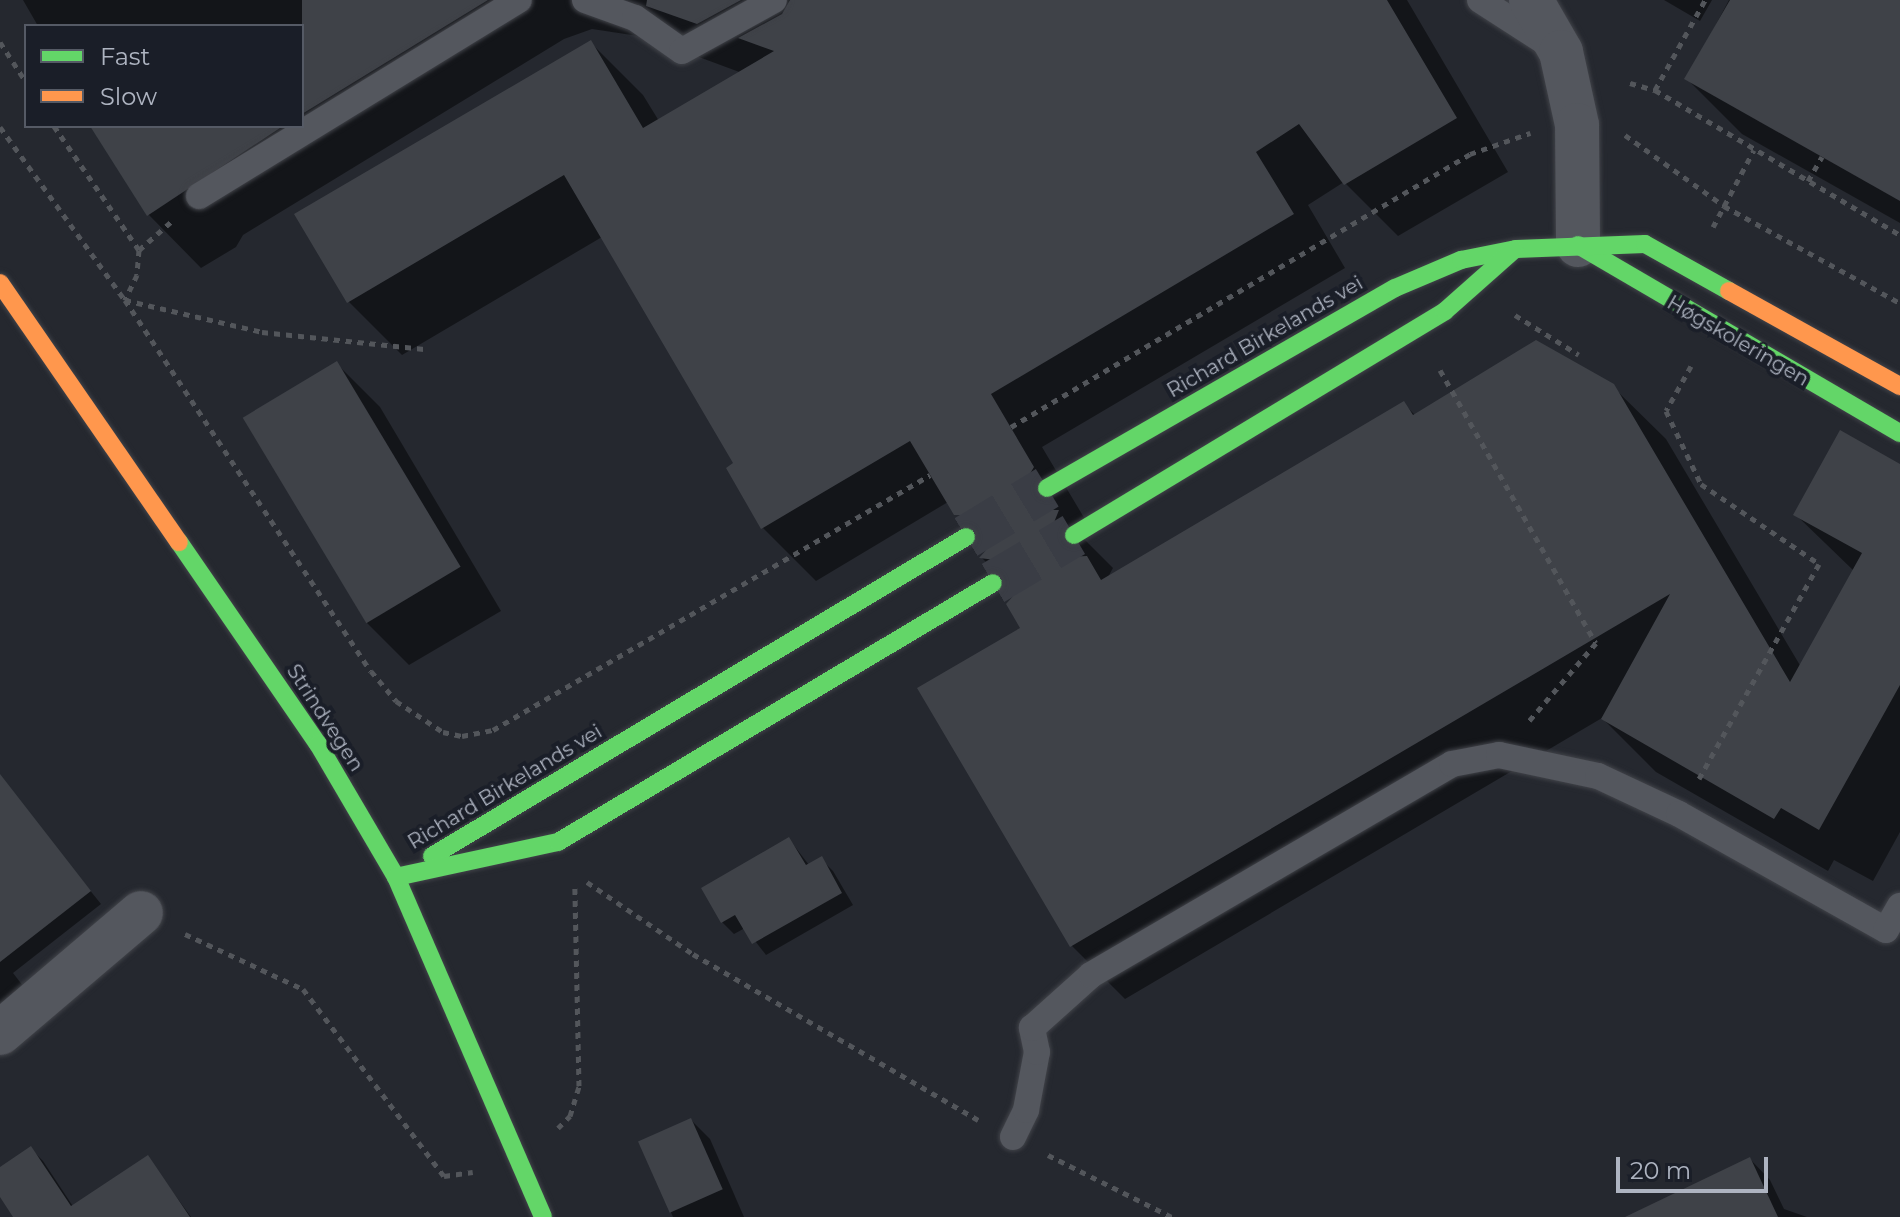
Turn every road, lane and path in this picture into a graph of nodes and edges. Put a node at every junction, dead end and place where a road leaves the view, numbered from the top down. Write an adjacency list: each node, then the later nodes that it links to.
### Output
1 (519, 0): 20 (lane)
2 (585, 0): 3 (lane)
3 (774, 0)
4 (1480, 0): 9 (lane)
5 (1531, 0): 9 (street)
6 (1552, 0): 9 (lane)
7 (1705, 0): 12 (path)
8 (0, 42): 10 (path)
9 (1561, 52): 24 (street)
10 (24, 79)
11 (1630, 83): 12 (path)
12 (1655, 90): 17 (path)
13 (0, 127): 27 (path)
14 (55, 128): 27 (path)
15 (1617, 129): 21 (path)
16 (1526, 134): 35 (path)
17 (1754, 150): 19 (path); 21 (path)
18 (1822, 157): 19 (path)
19 (1808, 181): 23 (path)
20 (199, 196)
21 (1724, 206): 22 (path); 28 (path)
22 (1709, 233)
23 (1900, 235)
24 (1578, 245): 25 (street, Richard Birkelands vei); 34 (street, Høgskoleringen); 36 (street, Høgskoleringen)
25 (1516, 249): 38 (street, Richard Birkelands vei); 39 (street)
26 (0, 283): 45 (street, Strindvegen)
27 (125, 300): 30 (path); 37 (path)
28 (1900, 303)
29 (1511, 313): 33 (path)
30 (424, 349)
31 (1699, 354): 42 (path)
32 (1431, 355): 43 (path)
33 (1579, 355)
34 (1900, 386)
35 (1011, 427)
36 (1900, 433)
37 (930, 475)
38 (1047, 488)
39 (1074, 535)
40 (966, 537): 45 (street, Richard Birkelands vei)
41 (993, 583): 45 (street, Richard Birkelands vei)
42 (1717, 749)
43 (1499, 755): 47 (lane); 51 (lane)
44 (575, 871): 50 (path)
45 (396, 877): 53 (street, Strindvegen)
46 (583, 878): 51 (path)
47 (1900, 906)
48 (141, 913): 49 (street); 52 (path)
49 (0, 1033)
50 (554, 1132)
51 (1013, 1137): 54 (path)
52 (482, 1171)
53 (543, 1217)
54 (1172, 1217)

